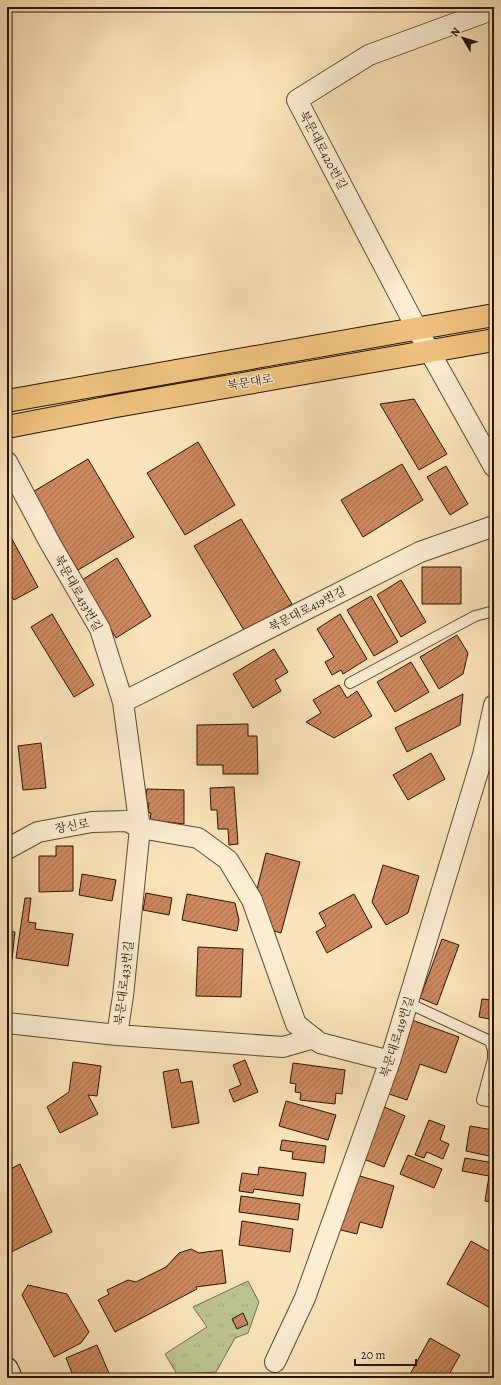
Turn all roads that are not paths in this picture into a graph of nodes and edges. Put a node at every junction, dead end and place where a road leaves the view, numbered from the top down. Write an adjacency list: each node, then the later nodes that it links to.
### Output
1 (490, 10): 3 (street, 북문대로420번길)
2 (494, 315): 3 (main road, 북문대로)
3 (417, 329): 5 (street, 북문대로420번길); 6 (main road, 북문대로)
4 (494, 340): 5 (main road, 북문대로)
5 (430, 350): 7 (main road, 북문대로); 9 (street)
6 (7, 401)
7 (7, 427)
8 (7, 462): 13 (street, 북문대로433번길)
9 (494, 467)
10 (494, 526): 13 (street, 북문대로419번길)
11 (494, 611): 12 (lane)
12 (350, 683)
13 (123, 702): 15 (street, 북문대로433번길)
14 (494, 707): 17 (street, 북문대로419번길)
15 (140, 828): 16 (street, 장신로); 19 (street, 북문대로433번길); 20 (street)
16 (7, 850)
17 (408, 1003): 21 (street, 북문대로419번길); 22 (lane)
18 (7, 1023): 19 (street)
19 (117, 1035): 20 (street, 북문대로433번길)
20 (314, 1038): 21 (street)
21 (390, 1061): 23 (street, 북문대로419번길)
22 (494, 1102)
23 (275, 1362)
24 (7, 1370): 25 (main road)
25 (11, 1378)

